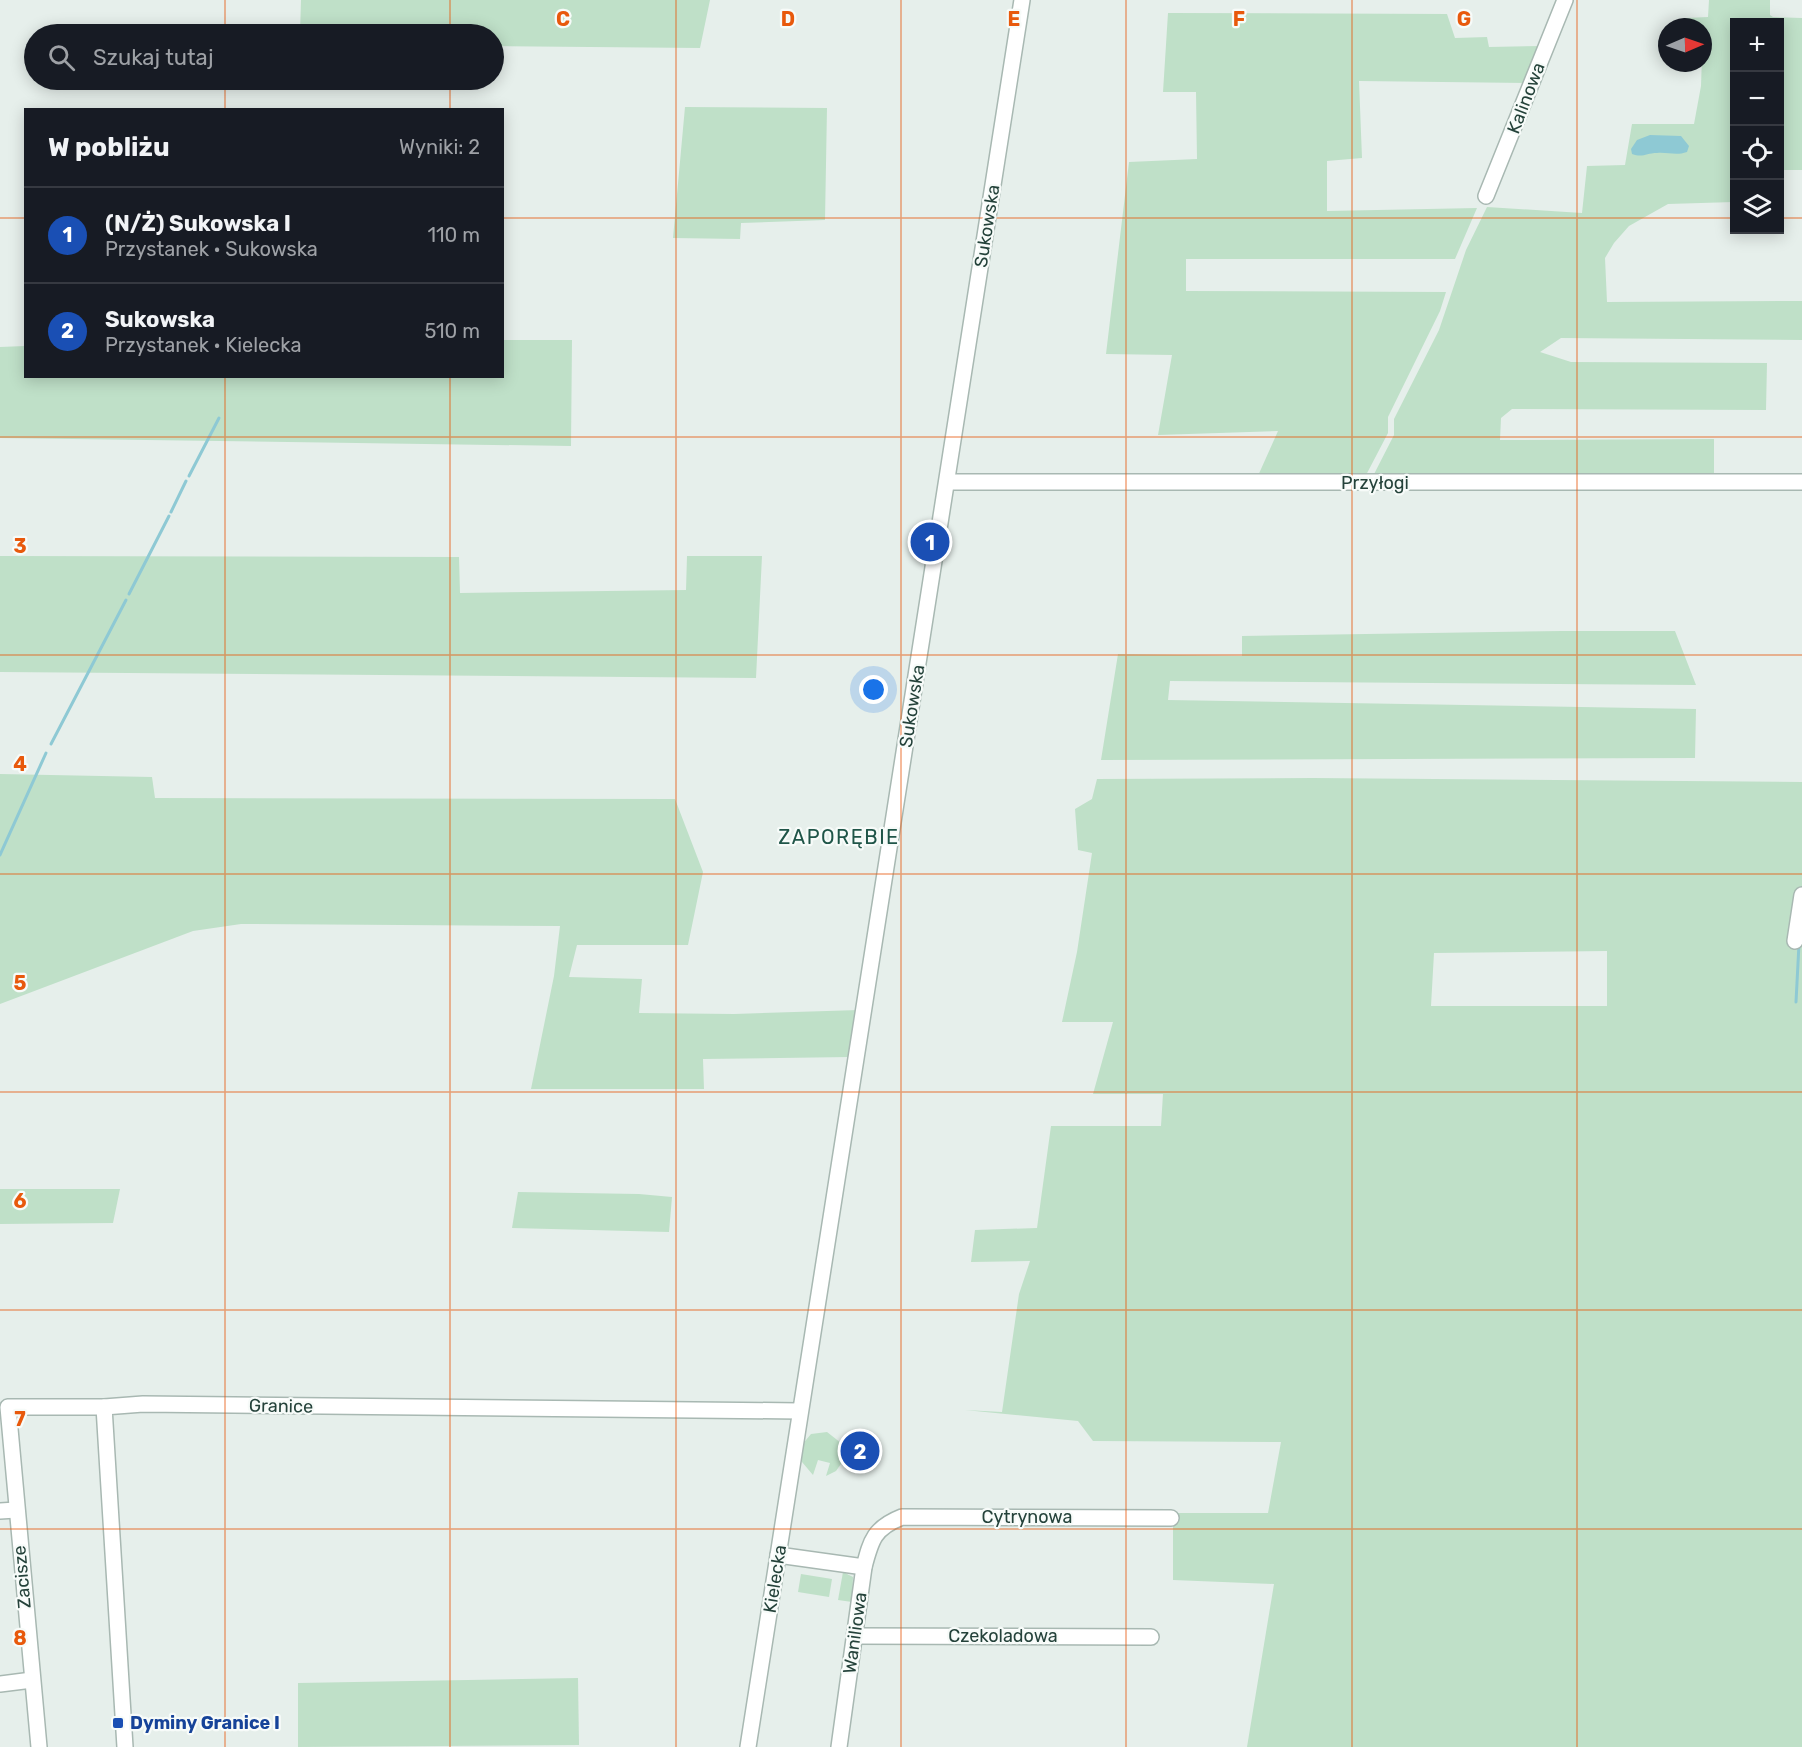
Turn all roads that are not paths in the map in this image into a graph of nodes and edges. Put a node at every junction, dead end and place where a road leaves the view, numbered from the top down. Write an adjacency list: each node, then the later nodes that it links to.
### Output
1 (1022, 0): 4 (street, Sukowska)
2 (1565, 0): 3 (street, Kalinowa)
3 (1486, 196)
4 (947, 482): 5 (street, Przyłogi); 10 (street, Sukowska)
5 (1802, 482)
6 (1802, 896): 7 (street)
7 (1795, 941)
8 (4, 1406): 9 (street, Zacisze); 11 (street, Zacisze)
9 (104, 1407): 10 (street, Granice); 22 (street)
10 (799, 1411): 15 (street, Kielecka)
11 (16, 1510): 12 (street); 19 (street, Zacisze)
12 (0, 1511)
13 (1171, 1518): 14 (street, Cytrynowa)
14 (884, 1524): 16 (street, Waniliowa)
15 (778, 1555): 16 (street); 23 (street, Kielecka)
16 (864, 1567): 17 (street, Waniliowa)
17 (855, 1636): 18 (street, Czekoladowa); 24 (street, Waniliowa)
18 (1151, 1637)
19 (32, 1680): 20 (street); 21 (street, Zacisze)
20 (0, 1684)
21 (39, 1747)
22 (125, 1747)
23 (748, 1747)
24 (839, 1747)

